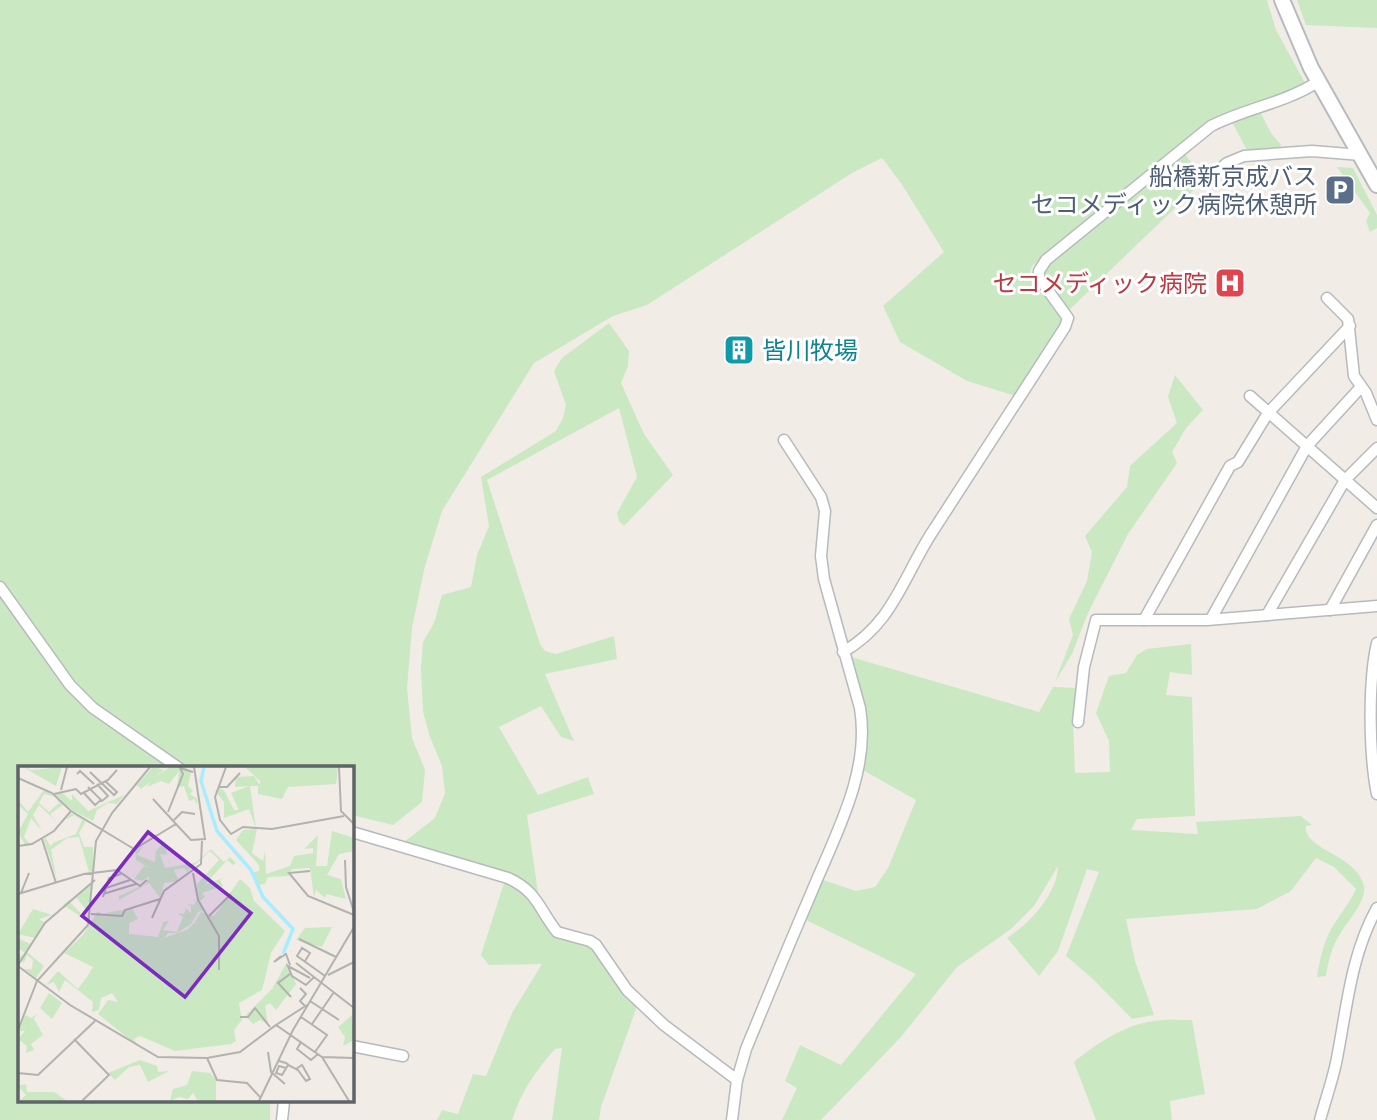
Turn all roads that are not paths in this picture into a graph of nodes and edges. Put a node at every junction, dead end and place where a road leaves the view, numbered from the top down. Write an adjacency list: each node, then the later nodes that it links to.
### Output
1 (1282, 0): 2 (street)
2 (1319, 81): 3 (street); 25 (street)
3 (1361, 155): 4 (street); 5 (street)
4 (1205, 183)
5 (1377, 185)
6 (1327, 298): 7 (street)
7 (1350, 326): 8 (street); 10 (street)
8 (1361, 387): 11 (street); 13 (street)
9 (1250, 396): 10 (street)
10 (1268, 413): 13 (street); 23 (street)
11 (1377, 420)
12 (784, 440): 25 (street)
13 (1307, 446): 15 (street); 22 (street)
14 (1377, 448): 15 (street)
15 (1345, 480): 16 (street); 21 (street)
16 (1377, 509)
17 (1377, 524): 20 (street)
18 (0, 587): 27 (street)
19 (1377, 606): 20 (street)
20 (1330, 610): 21 (street)
21 (1267, 615): 22 (street)
22 (1211, 619): 23 (street)
23 (1144, 620): 26 (street)
24 (1377, 643): 28 (street)
25 (843, 652): 33 (street)
26 (1078, 722)
27 (176, 766)
28 (1377, 794)
29 (354, 833): 33 (street)
30 (1377, 908): 37 (street)
31 (354, 1046): 32 (street)
32 (403, 1056)
33 (737, 1080): 36 (street)
34 (284, 1102): 35 (street)
35 (282, 1120)
36 (732, 1120)
37 (1320, 1120)

